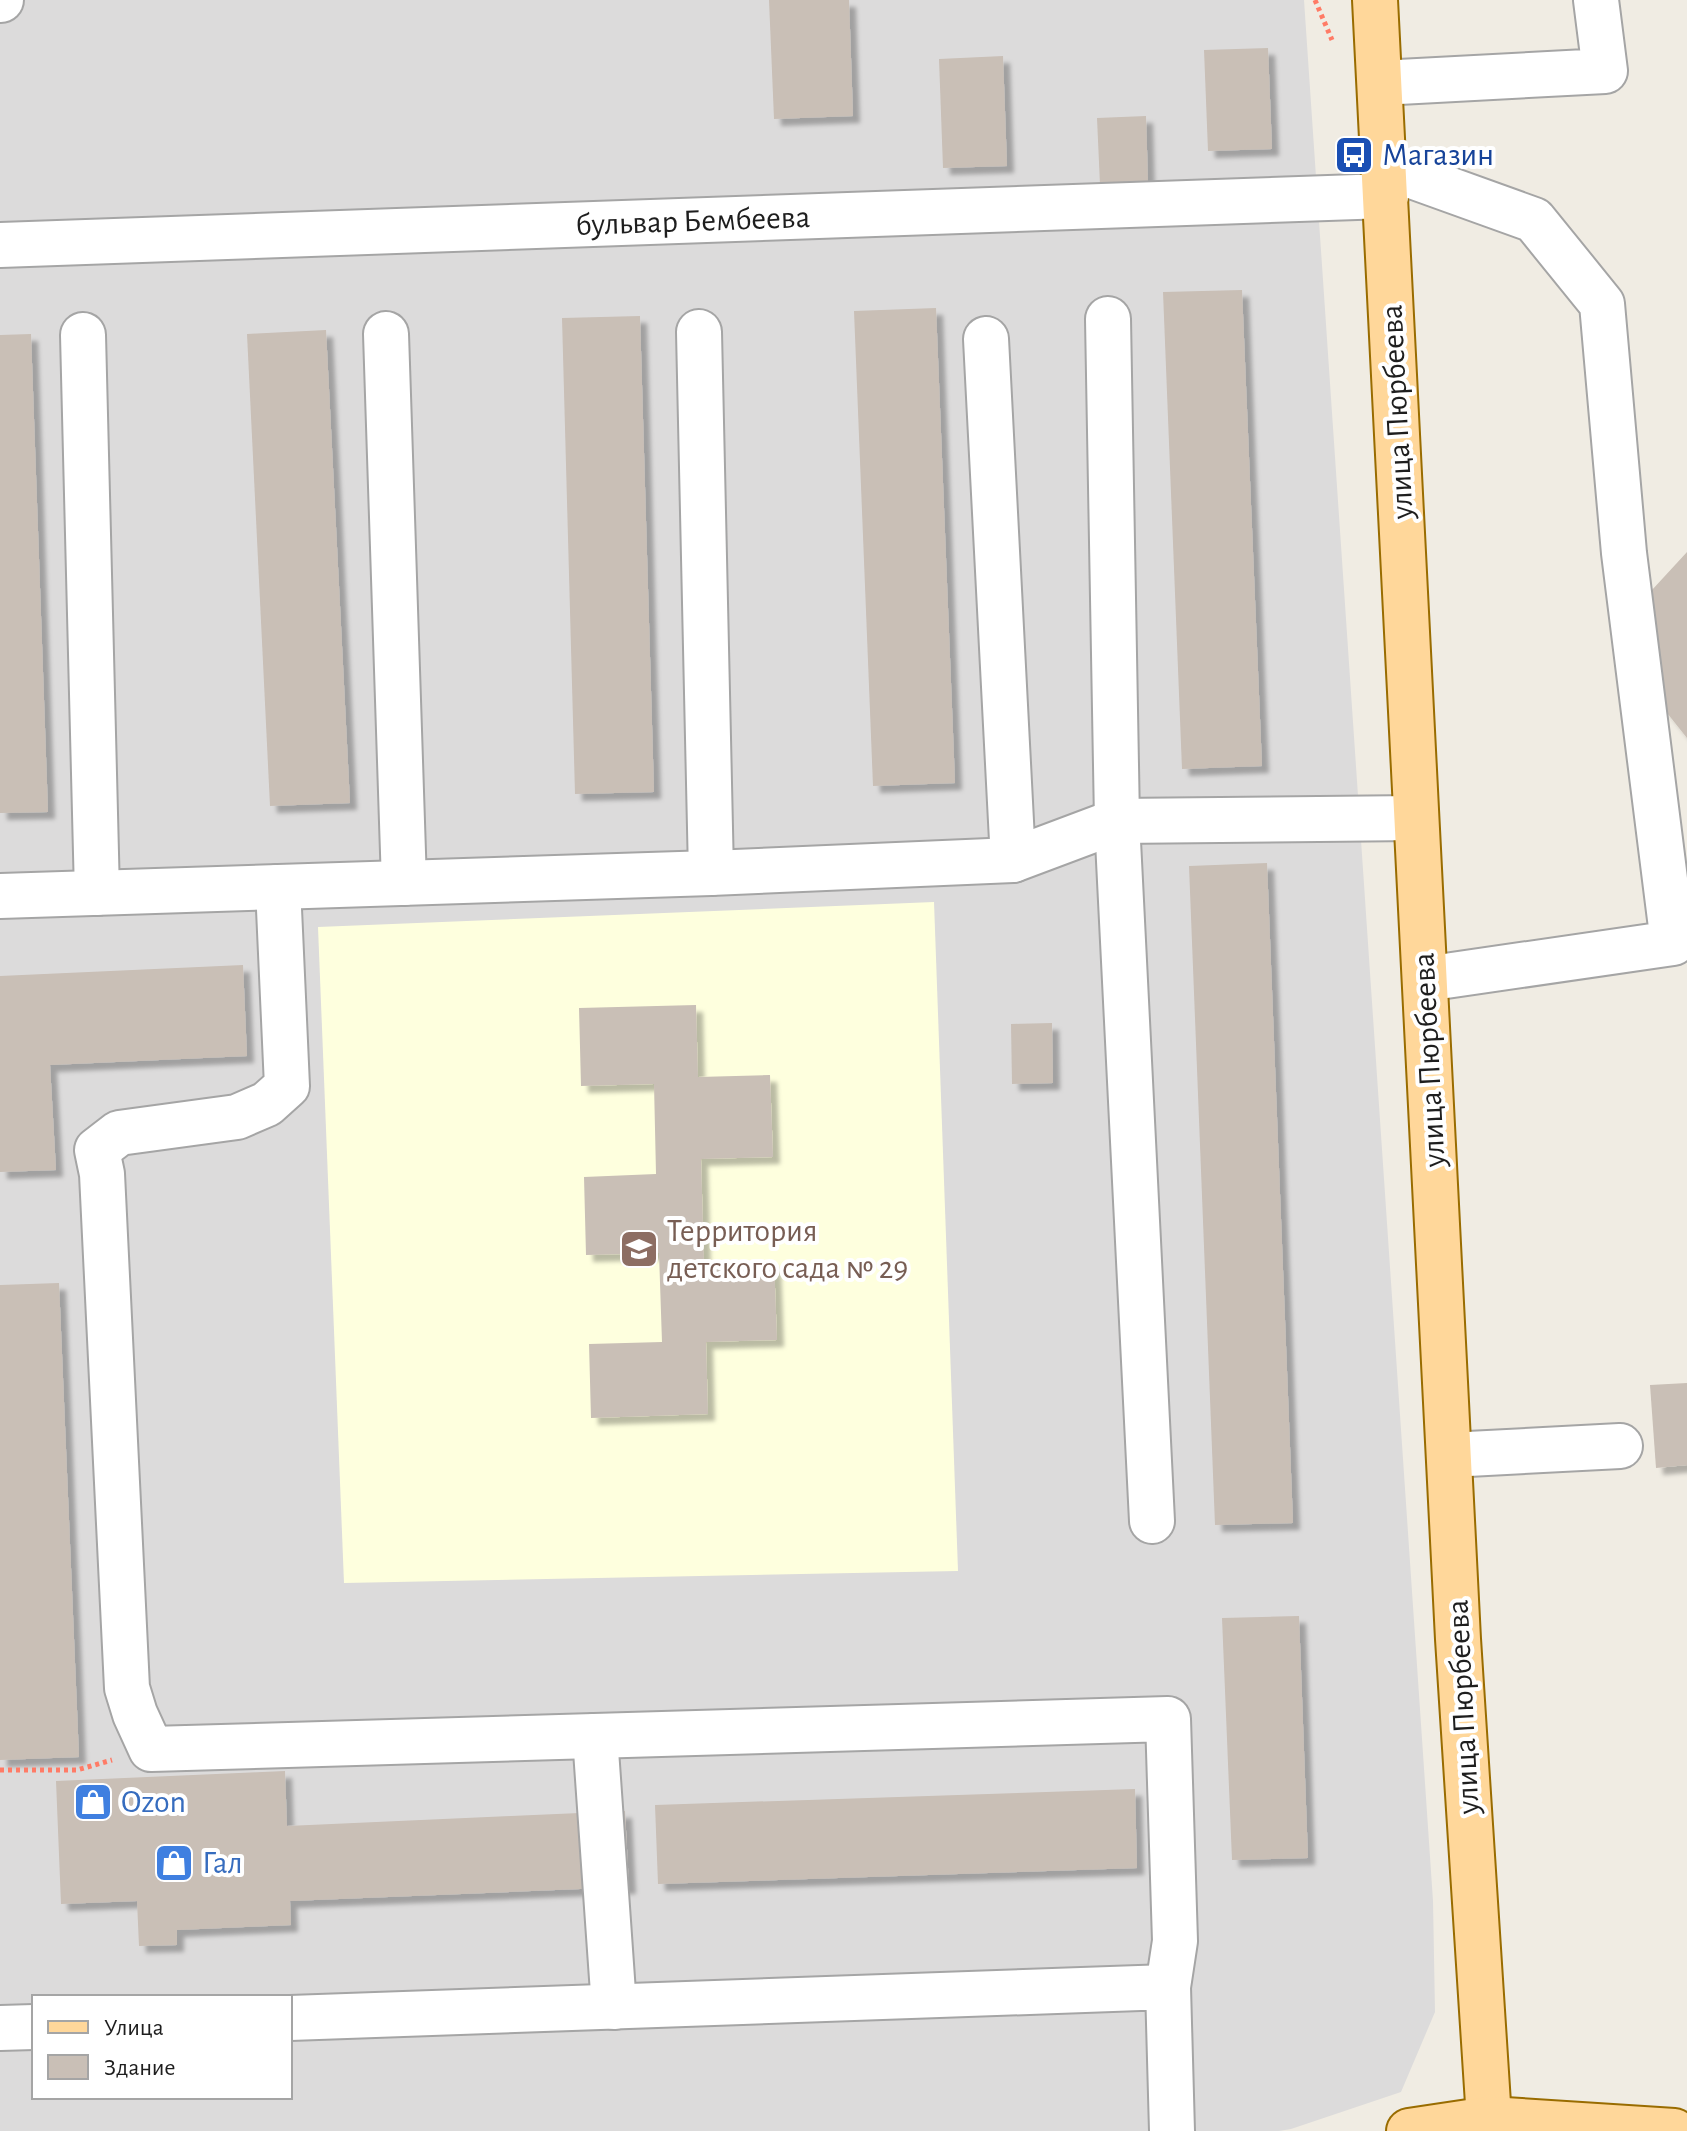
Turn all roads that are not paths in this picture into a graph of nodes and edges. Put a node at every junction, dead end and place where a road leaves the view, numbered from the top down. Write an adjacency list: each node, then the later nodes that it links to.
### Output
1 (1375, 0): 3 (main road, улица Пюрбеева)
2 (1596, 0): 3 (street)
3 (1380, 83): 4 (main road, улица Пюрбеева)
4 (1385, 181): 5 (street, бульвар Бембеева); 11 (main road, улица Пюрбеева); 19 (street)
5 (0, 245)
6 (1108, 319): 12 (street)
7 (699, 332): 14 (street)
8 (386, 334): 15 (street)
9 (83, 335): 17 (street)
10 (986, 339): 13 (street)
11 (1416, 818): 12 (street); 19 (main road, улица Пюрбеева)
12 (1117, 821): 13 (street); 22 (street)
13 (1013, 860): 14 (street)
14 (711, 873): 15 (street)
15 (404, 883): 16 (street)
16 (278, 887): 17 (street); 23 (street)
17 (97, 893): 18 (street)
18 (0, 896)
19 (1425, 979): 21 (main road, улица Пюрбеева)
20 (1620, 1446): 21 (street)
21 (1449, 1455): 29 (main road, улица Пюрбеева)
22 (1152, 1521)
23 (595, 1736): 24 (street); 25 (street)
24 (1168, 1987): 25 (street); 30 (street)
25 (614, 2007): 26 (street)
26 (292, 2018)
27 (32, 2027): 28 (street)
28 (0, 2028)
29 (1489, 2125): 31 (main road); 32 (main road)
30 (1172, 2131)
31 (1409, 2131)
32 (1674, 2131)

